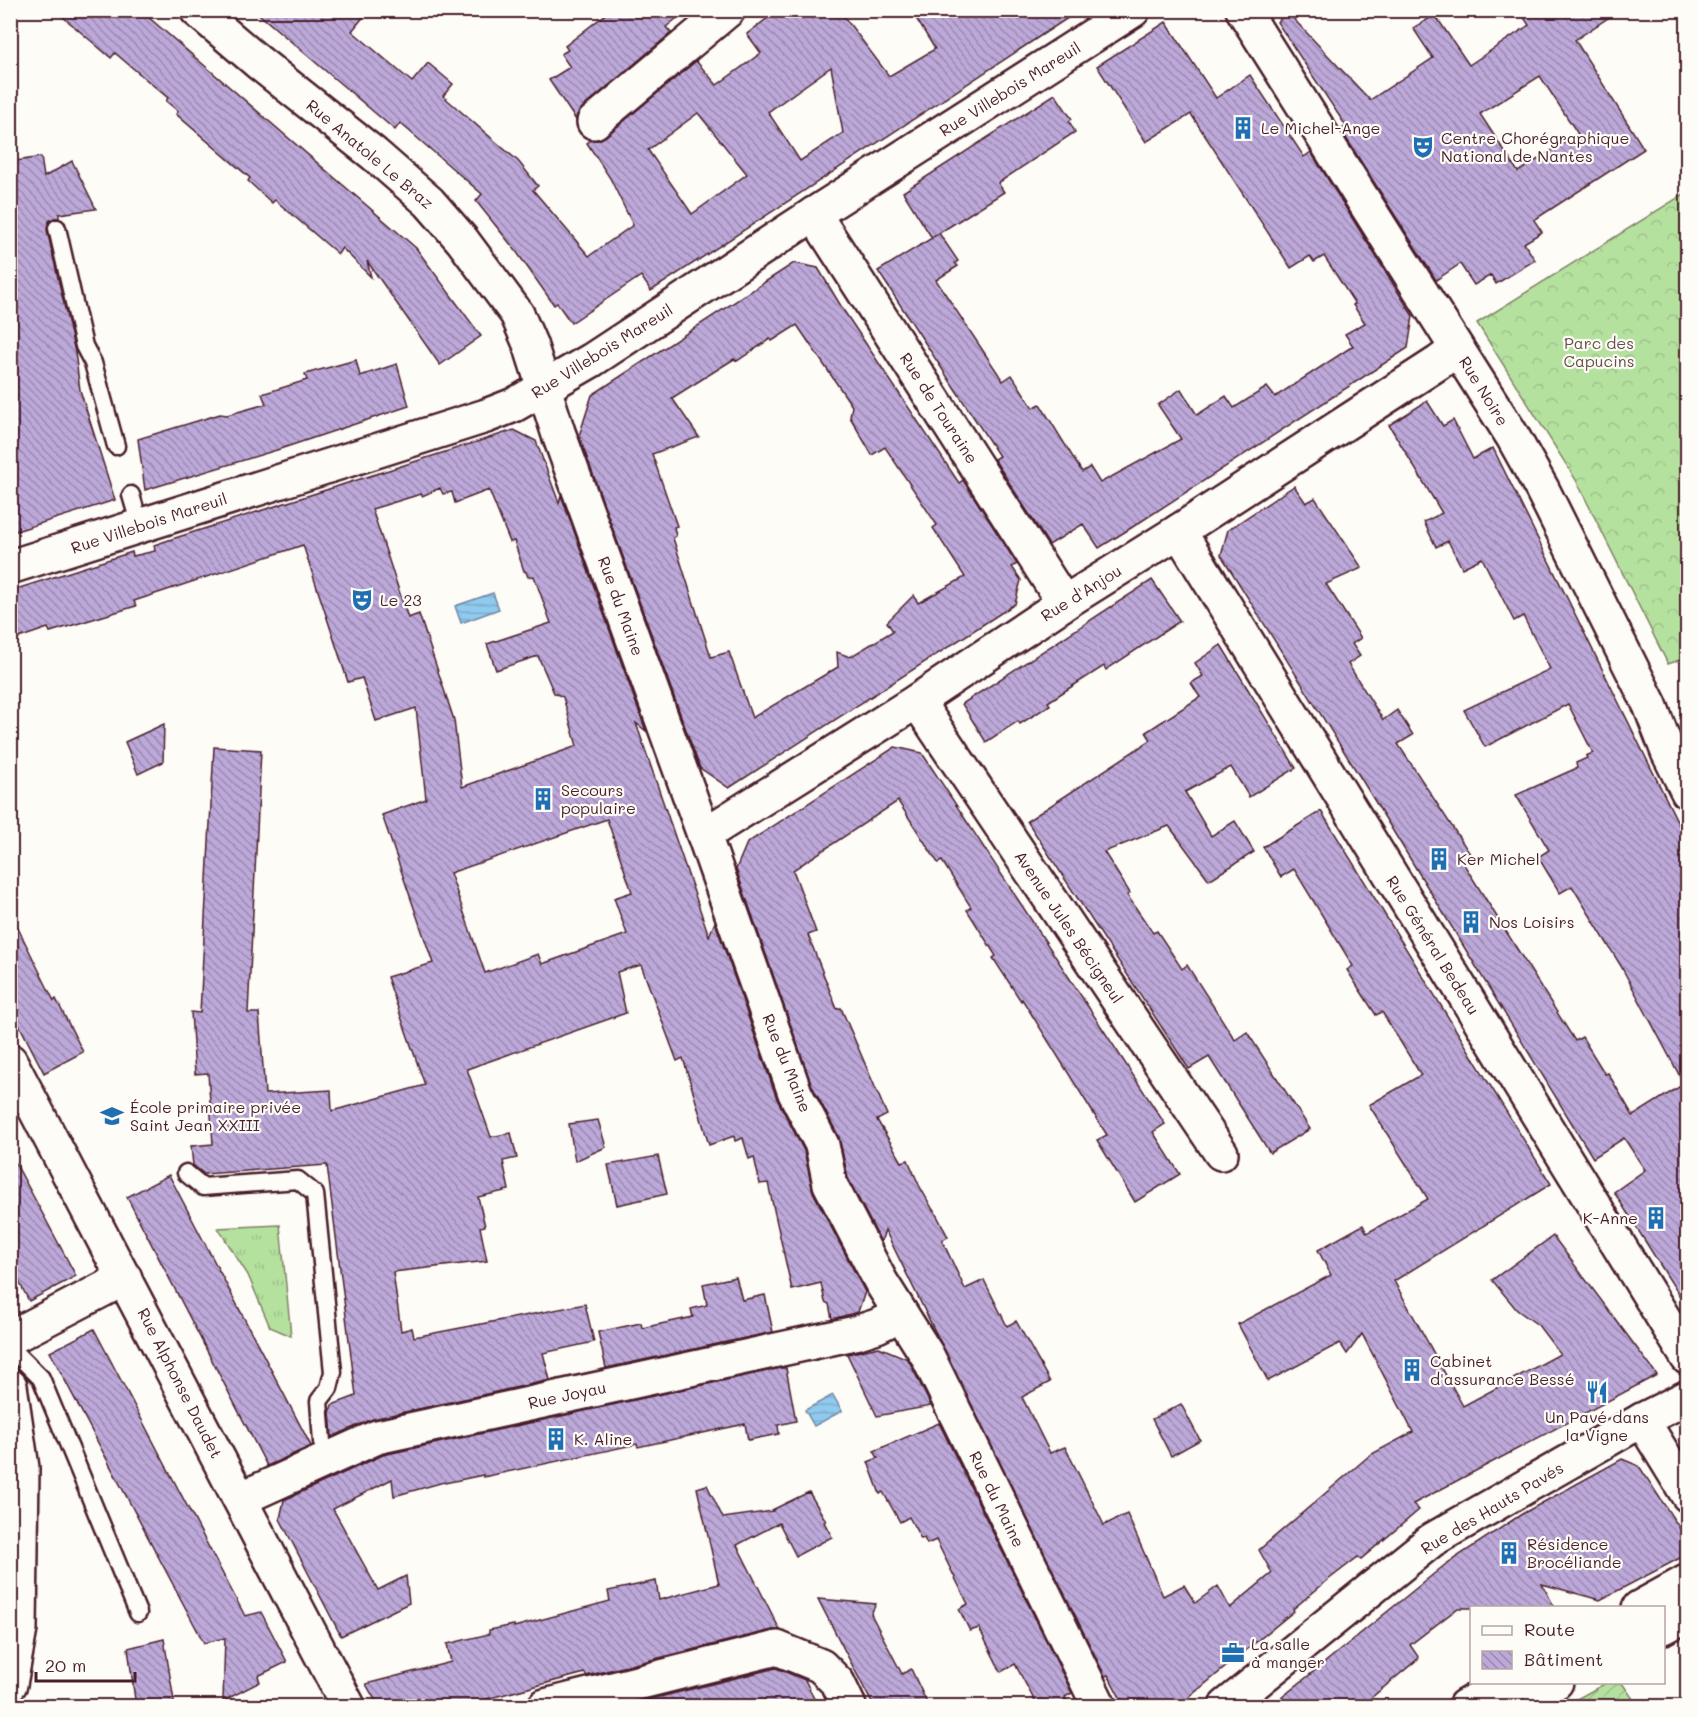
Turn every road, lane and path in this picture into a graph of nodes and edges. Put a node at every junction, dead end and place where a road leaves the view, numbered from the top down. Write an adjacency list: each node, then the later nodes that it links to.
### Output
1 (197, 10): 9 (street, Rue Anatole Le Braz)
2 (728, 10): 5 (street)
3 (1133, 10): 6 (street, Rue Villebois Mareuil)
4 (1243, 10): 8 (street, Rue Noire)
5 (594, 122)
6 (814, 214): 9 (street, Rue Villebois Mareuil); 15 (street, Rue de Touraine)
7 (57, 228): 10 (lane)
8 (1457, 349): 13 (street, Rue d'Anjou); 17 (street, Rue Noire)
9 (545, 388): 12 (street, Rue Villebois Mareuil); 18 (street, Rue du Maine)
10 (116, 446)
11 (130, 495): 12 (lane)
12 (140, 526): 14 (street, Rue Villebois Mareuil)
13 (1179, 531): 15 (street, Rue d'Anjou); 26 (street, Rue Général Bedeau)
14 (10, 567)
15 (1064, 603): 16 (street, Rue d'Anjou)
16 (917, 700): 18 (street, Rue d'Anjou); 20 (street, Avenue Jules Bécigneul)
17 (1688, 792)
18 (704, 835): 23 (street, Rue du Maine)
19 (10, 1061): 22 (street, Rue Alphonse Daudet)
20 (1221, 1153)
21 (186, 1173): 30 (lane)
22 (126, 1278): 24 (street); 32 (street, Rue Alphonse Daudet)
23 (901, 1314): 30 (street, Rue Joyau); 44 (street, Rue du Maine)
24 (10, 1338)
25 (10, 1347): 35 (lane)
26 (1688, 1358)
27 (10, 1386): 38 (street)
28 (1688, 1396): 29 (street, Rue des Hauts Pavés)
29 (1642, 1420): 31 (street); 45 (street, Rue des Hauts Pavés)
30 (328, 1458): 32 (street, Rue Joyau)
31 (1688, 1495)
32 (240, 1499): 41 (street, Rue Alphonse Daudet)
33 (1688, 1581): 34 (street)
34 (1643, 1606)
35 (138, 1612)
36 (1688, 1614): 37 (street)
37 (1665, 1626)
38 (10, 1684)
39 (1553, 1684): 40 (street)
40 (1516, 1696): 46 (street)
41 (348, 1707)
42 (545, 1707): 43 (street)
43 (849, 1707)
44 (1099, 1707)
45 (1226, 1707)
46 (1465, 1707)

